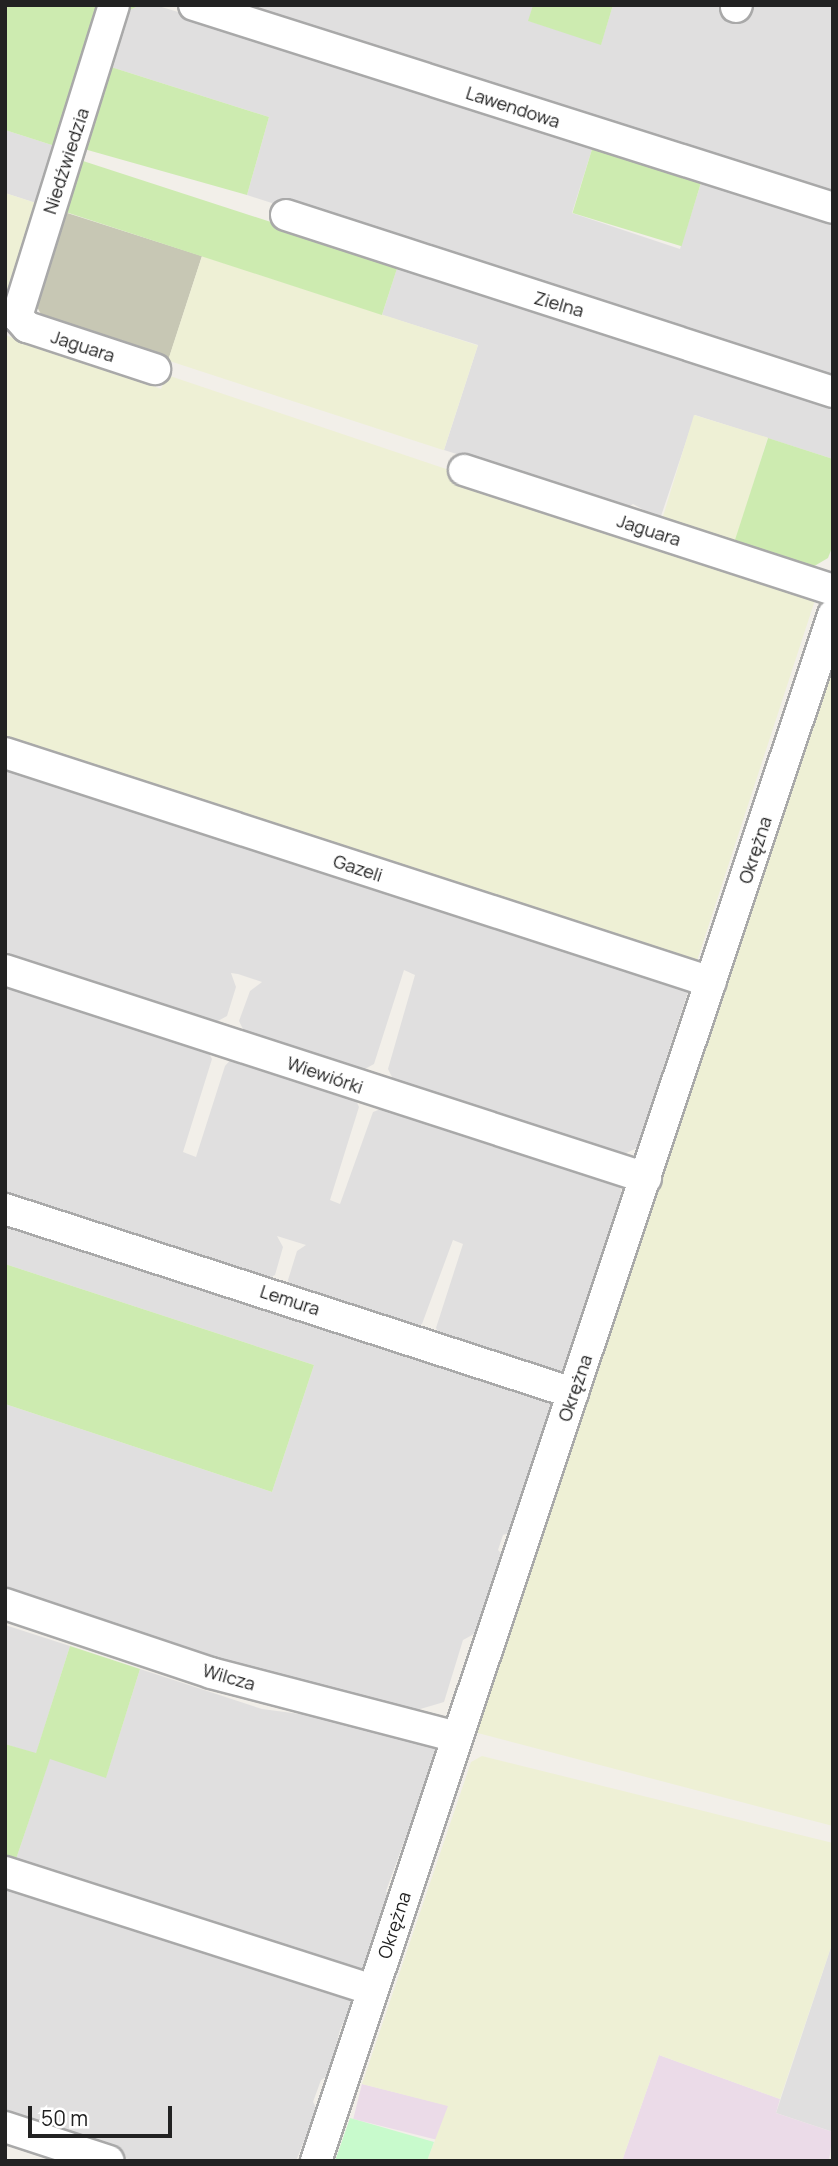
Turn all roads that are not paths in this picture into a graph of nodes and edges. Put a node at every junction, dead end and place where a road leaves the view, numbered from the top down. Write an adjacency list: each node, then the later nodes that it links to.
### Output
1 (114, 5): 5 (street, Niedźwiedzia)
2 (194, 5): 3 (street, Lawendowa)
3 (833, 208)
4 (286, 215): 7 (street, Zielna)
5 (17, 316): 6 (street, Jaguara)
6 (155, 369)
7 (833, 392)
8 (464, 470): 9 (street, Jaguara)
9 (833, 590)
10 (833, 615): 13 (street, Okrężna)
11 (5, 753): 13 (street, Gazeli)
12 (5, 970): 14 (street, Wiewiórki)
13 (711, 982): 14 (street, Okrężna)
14 (646, 1178): 16 (street, Okrężna)
15 (5, 1209): 16 (street, Lemura)
16 (573, 1393): 18 (street, Okrężna)
17 (5, 1604): 18 (street, Wilcza)
18 (456, 1737): 20 (street, Okrężna)
19 (5, 1872): 20 (street)
20 (373, 1990): 23 (street, Okrężna)
21 (5, 2127): 22 (street)
22 (109, 2161)
23 (316, 2161)

